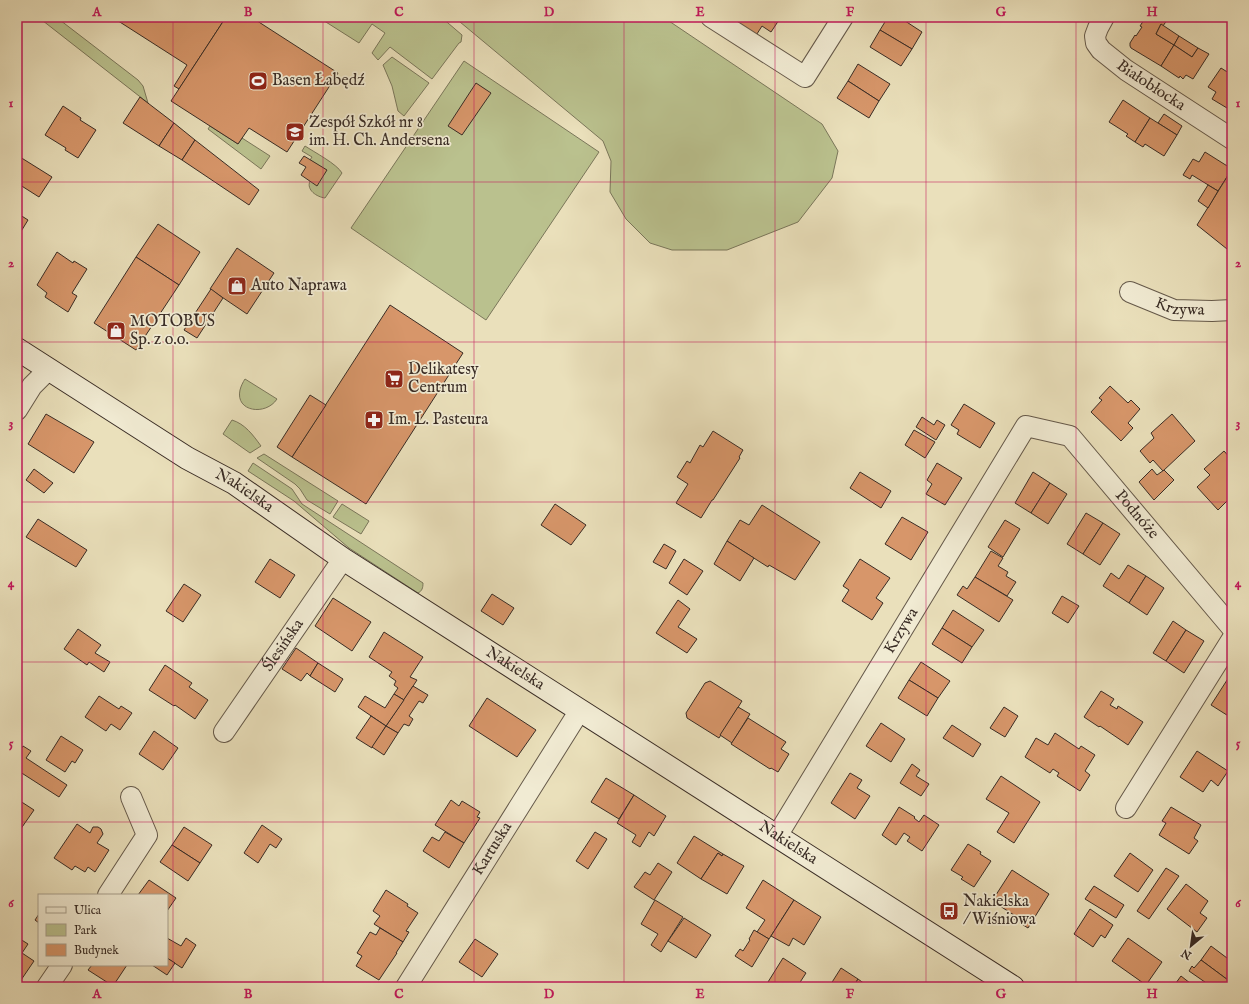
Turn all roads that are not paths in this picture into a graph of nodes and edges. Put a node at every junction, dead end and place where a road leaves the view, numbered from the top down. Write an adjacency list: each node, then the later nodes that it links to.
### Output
1 (711, 17): 2 (street)
2 (843, 17)
3 (1104, 17): 4 (street, Białobłocka)
4 (1232, 139)
5 (1130, 292): 6 (street, Krzywa)
6 (1232, 310)
7 (17, 349): 8 (main road, Nakielska)
8 (49, 369): 9 (street); 11 (main road, Nakielska)
9 (17, 410)
10 (1026, 426): 12 (street, Podnóże); 18 (street, Krzywa)
11 (343, 559): 14 (main road, Nakielska); 15 (street, Ślesińska)
12 (1232, 628)
13 (1232, 639): 17 (street)
14 (580, 710): 18 (main road, Nakielska); 22 (street, Kartuska)
15 (224, 732)
16 (131, 797): 19 (street)
17 (1126, 808)
18 (777, 836): 23 (main road, Nakielska)
19 (109, 894)
20 (61, 966): 21 (street)
21 (47, 987)
22 (406, 987)
23 (1013, 987)

